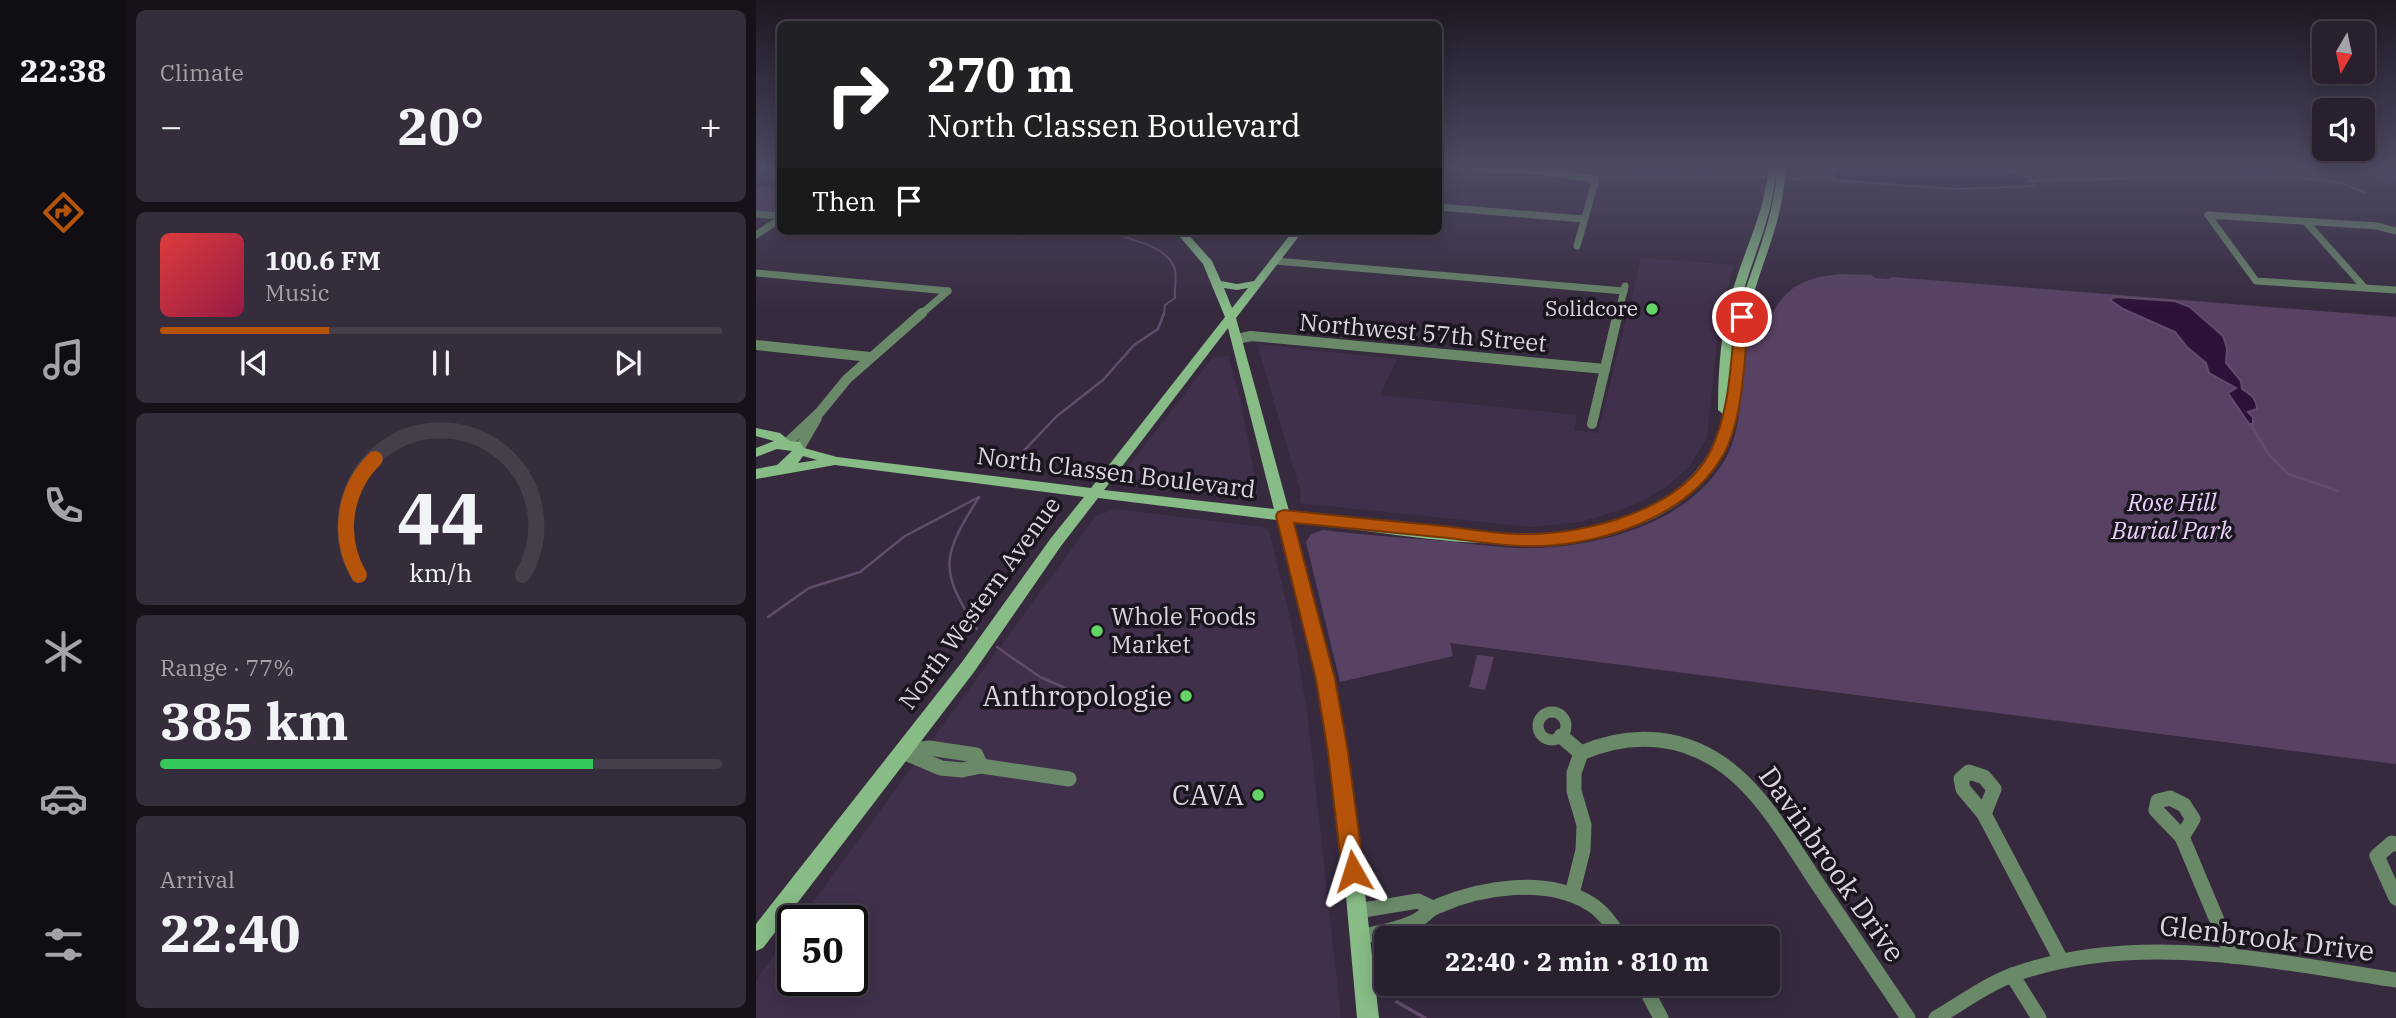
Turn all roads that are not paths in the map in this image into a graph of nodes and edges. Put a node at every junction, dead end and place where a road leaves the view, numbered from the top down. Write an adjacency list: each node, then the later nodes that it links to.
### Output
1 (1541, 216): 7 (street)
2 (1584, 216): 7 (street)
3 (1768, 216): 35 (main road, North Classen Boulevard)
4 (2208, 216): 18 (street)
5 (2215, 216): 8 (street)
6 (777, 219): 10 (street)
7 (1583, 219): 13 (street)
8 (2306, 222): 9 (street); 18 (street)
9 (2396, 231)
10 (756, 234)
11 (1184, 235): 17 (main road)
12 (1295, 235): 14 (main road, North Western Avenue)
13 (1577, 246)
14 (1275, 261): 16 (main road, North Western Avenue); 25 (street)
15 (756, 273): 24 (street)
16 (1258, 283): 17 (main road); 20 (main road, North Western Avenue)
17 (1219, 284): 20 (main road)
18 (2364, 287): 19 (street)
19 (2396, 290)
20 (1231, 318): 22 (main road); 23 (main road, North Western Avenue)
21 (756, 345): 24 (street)
22 (1238, 345): 23 (main road); 25 (street, Northwest 57th Street); 35 (main road)
23 (1206, 352): 34 (main road, North Western Avenue)
24 (870, 357): 29 (street)
25 (1605, 369): 26 (street)
26 (1592, 424)
27 (756, 432): 29 (main road)
28 (759, 446): 29 (main road, North Classen Boulevard)
29 (792, 447): 30 (main road, North Classen Boulevard); 31 (main road)
30 (837, 461): 31 (main road, North Classen Boulevard); 34 (main road, North Classen Boulevard)
31 (780, 469): 32 (main road, North Classen Boulevard); 33 (main road)
32 (756, 474)
33 (756, 487)
34 (1094, 493): 35 (main road, North Classen Boulevard); 37 (main road, North Western Avenue)
35 (1284, 516): 46 (main road)
36 (1560, 736): 38 (street)
37 (903, 752): 39 (street); 49 (main road, North Western Avenue)
38 (1581, 753): 43 (street); 57 (street, Davinbrook Drive)
39 (1069, 779)
40 (1984, 814): 51 (street)
41 (2182, 837): 50 (street)
42 (2396, 844): 44 (street)
43 (1572, 894): 45 (street); 47 (street)
44 (2396, 898)
45 (1433, 908): 46 (street); 48 (street)
46 (1357, 911): 48 (main road)
47 (1610, 926)
48 (1359, 937): 55 (main road)
49 (756, 941)
50 (2232, 956): 51 (street, Glenbrook Drive); 53 (street, Glenbrook Drive)
51 (2061, 960): 52 (street, Glenbrook Drive)
52 (2012, 975): 58 (street, Glenbrook Drive); 59 (street)
53 (2396, 980)
54 (1649, 996): 56 (street)
55 (1368, 1018)
56 (1661, 1018)
57 (1908, 1018)
58 (1936, 1018)
59 (2039, 1018)

